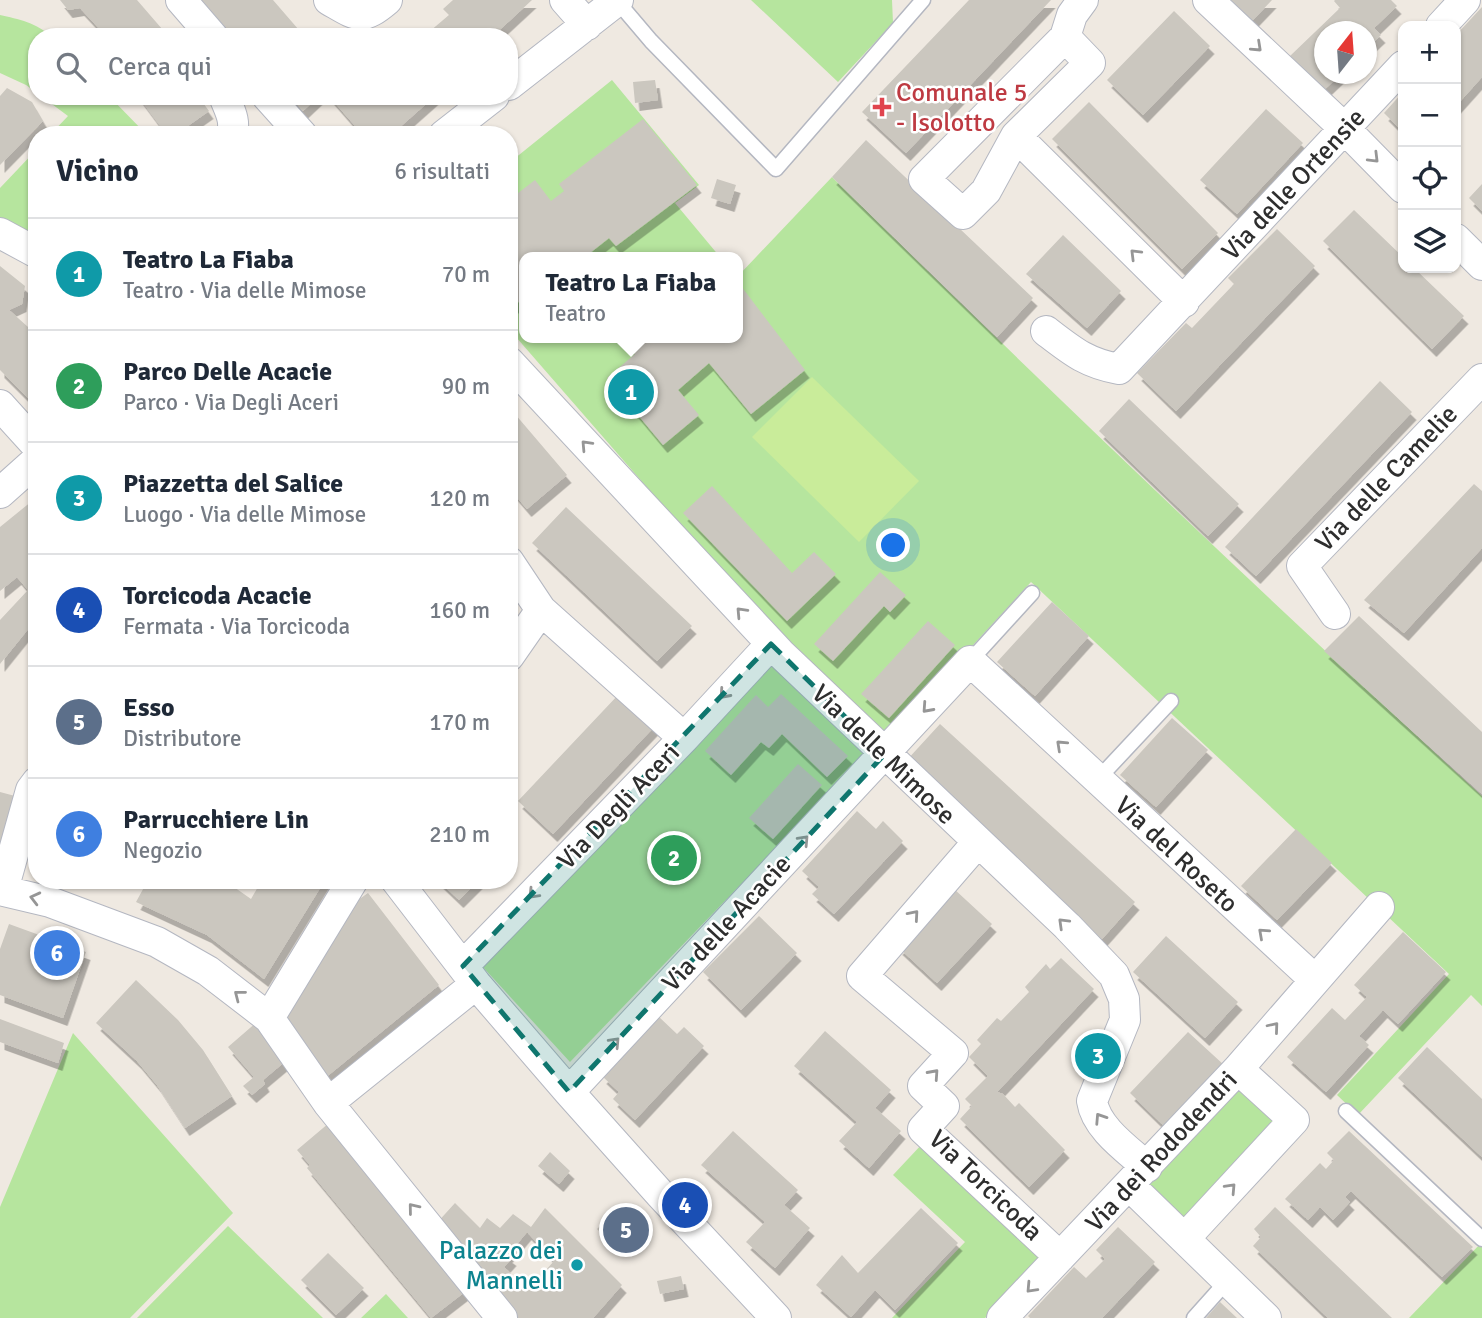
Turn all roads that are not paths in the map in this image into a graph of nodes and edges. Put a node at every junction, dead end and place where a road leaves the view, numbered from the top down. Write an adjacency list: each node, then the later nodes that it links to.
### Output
1 (181, 0): 12 (street)
2 (329, 0): 3 (street)
3 (387, 0)
4 (565, 0): 11 (street)
5 (923, 0): 9 (lane)
6 (1083, 0): 13 (street)
7 (1208, 0): 22 (street, one-way to 22)
8 (1465, 0): 10 (street)
9 (618, 1): 11 (street)
10 (1446, 21)
11 (587, 25): 15 (street)
12 (205, 28)
13 (1065, 37): 23 (street); 23 (street)
14 (1398, 71): 22 (street, Via delle Ortensie)
15 (518, 78)
16 (228, 105): 19 (street)
17 (275, 105): 20 (street)
18 (482, 105): 21 (street)
19 (233, 126)
20 (294, 126)
21 (456, 126)
22 (1344, 128): 24 (street, one-way to 24); 29 (street, Via delle Ortensie)
23 (1016, 136): 29 (street, one-way to 23)
24 (1398, 183)
25 (0, 233): 27 (street)
26 (1461, 244): 28 (street)
27 (28, 248)
28 (1482, 265)
29 (1184, 302): 30 (street, Via delle Ortensie)
30 (1046, 331)
31 (518, 372): 42 (street, Via delle Mimose, one-way to 31)
32 (1482, 379): 40 (street, Via delle Camelie)
33 (0, 405): 34 (street)
34 (28, 436)
35 (28, 468): 36 (street)
36 (0, 493)
37 (518, 576): 39 (street)
38 (1032, 593): 43 (lane)
39 (541, 610): 41 (street); 45 (street)
40 (1335, 614)
41 (518, 643)
42 (771, 644): 45 (street, Via Degli Aceri, one-way to 45); 46 (street, Via delle Mimose)
43 (970, 661): 46 (street, one-way to 46); 47 (street, Via del Roseto, one-way to 43)
44 (1171, 701): 47 (lane)
45 (684, 738): 54 (street, Via Degli Aceri, one-way to 54)
46 (884, 755): 49 (street, Via delle Mimose); 58 (street, Via delle Acacie, one-way to 46)
47 (1097, 780): 55 (street, Via del Roseto, one-way to 47)
48 (28, 800): 52 (street)
49 (977, 843): 61 (street, Via delle Mimose, one-way to 49); 64 (street, Via Torcicoda, one-way to 49)
50 (348, 889): 56 (street)
51 (403, 889): 54 (street)
52 (2, 890): 56 (street, one-way to 52)
53 (1379, 907): 55 (street)
54 (470, 975): 58 (street); 59 (street, Via Degli Aceri)
55 (1314, 979): 57 (street, Via dei Rododendri, one-way to 55)
56 (269, 1018): 59 (street)
57 (1238, 1069): 61 (street, Via dei Rododendri); 62 (street, one-way to 57)
58 (569, 1091): 67 (street)
59 (328, 1103): 66 (street, one-way to 59)
60 (1346, 1111): 63 (lane)
61 (1138, 1176): 62 (street, Via delle Mimose); 64 (street, Via dei Rododendri)
62 (1185, 1238): 65 (street, Via delle Mimose)
63 (1482, 1239)
64 (1060, 1257): 68 (street, Via dei Rododendri, one-way to 68)
65 (1228, 1280): 69 (lane); 70 (street, Via delle Mimose)
66 (502, 1318)
67 (776, 1318)
68 (1002, 1318)
69 (1194, 1318)
70 (1266, 1318)

